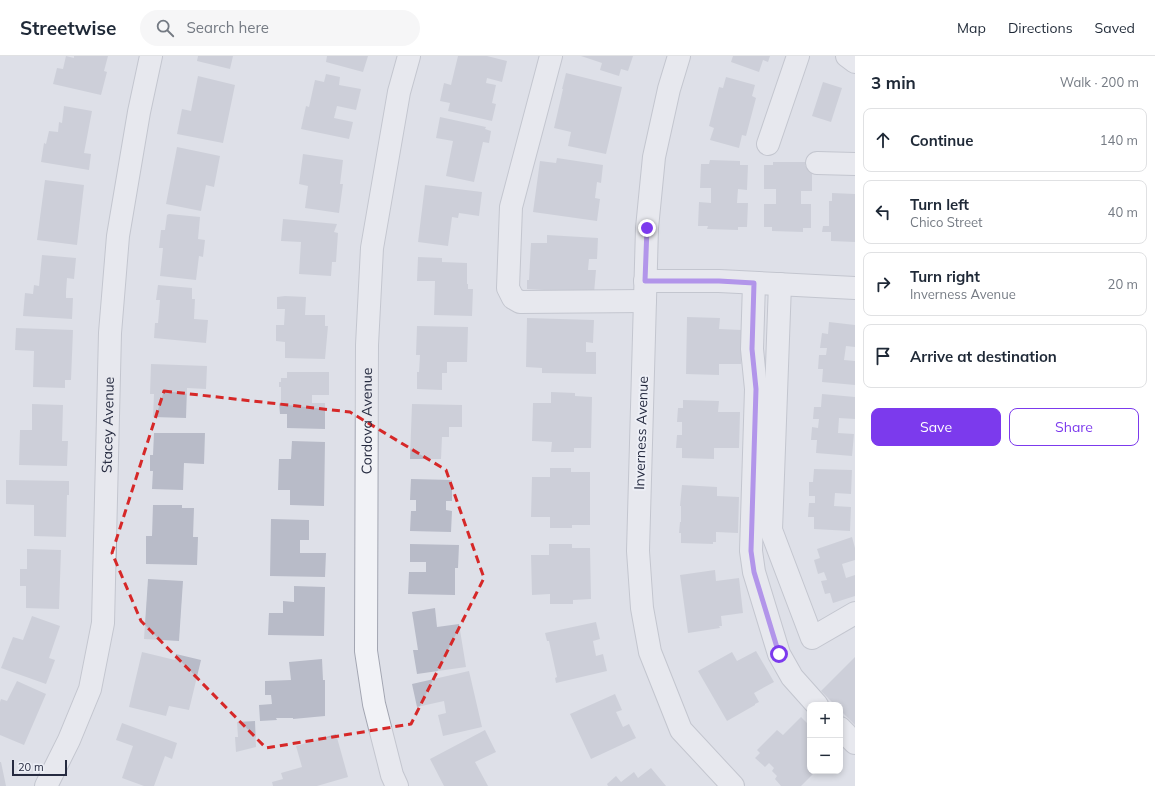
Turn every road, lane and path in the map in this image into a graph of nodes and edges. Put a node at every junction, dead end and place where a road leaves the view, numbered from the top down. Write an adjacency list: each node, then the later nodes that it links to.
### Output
1 (151, 56): 19 (street, Stacey Avenue)
2 (409, 56): 20 (street, Cordova Avenue)
3 (551, 56): 14 (street)
4 (679, 56): 14 (street, Inverness Avenue)
5 (798, 56): 8 (street)
6 (847, 56): 7 (street)
7 (855, 62)
8 (768, 144)
9 (817, 163): 10 (street)
10 (855, 164)
11 (754, 283): 12 (street); 14 (street); 16 (street)
12 (780, 284): 13 (street); 15 (street)
13 (855, 288)
14 (645, 291): 21 (street, Inverness Avenue)
15 (855, 613)
16 (814, 702)
17 (843, 731): 18 (street)
18 (855, 743)
19 (46, 786)
20 (397, 786)
21 (733, 786)

